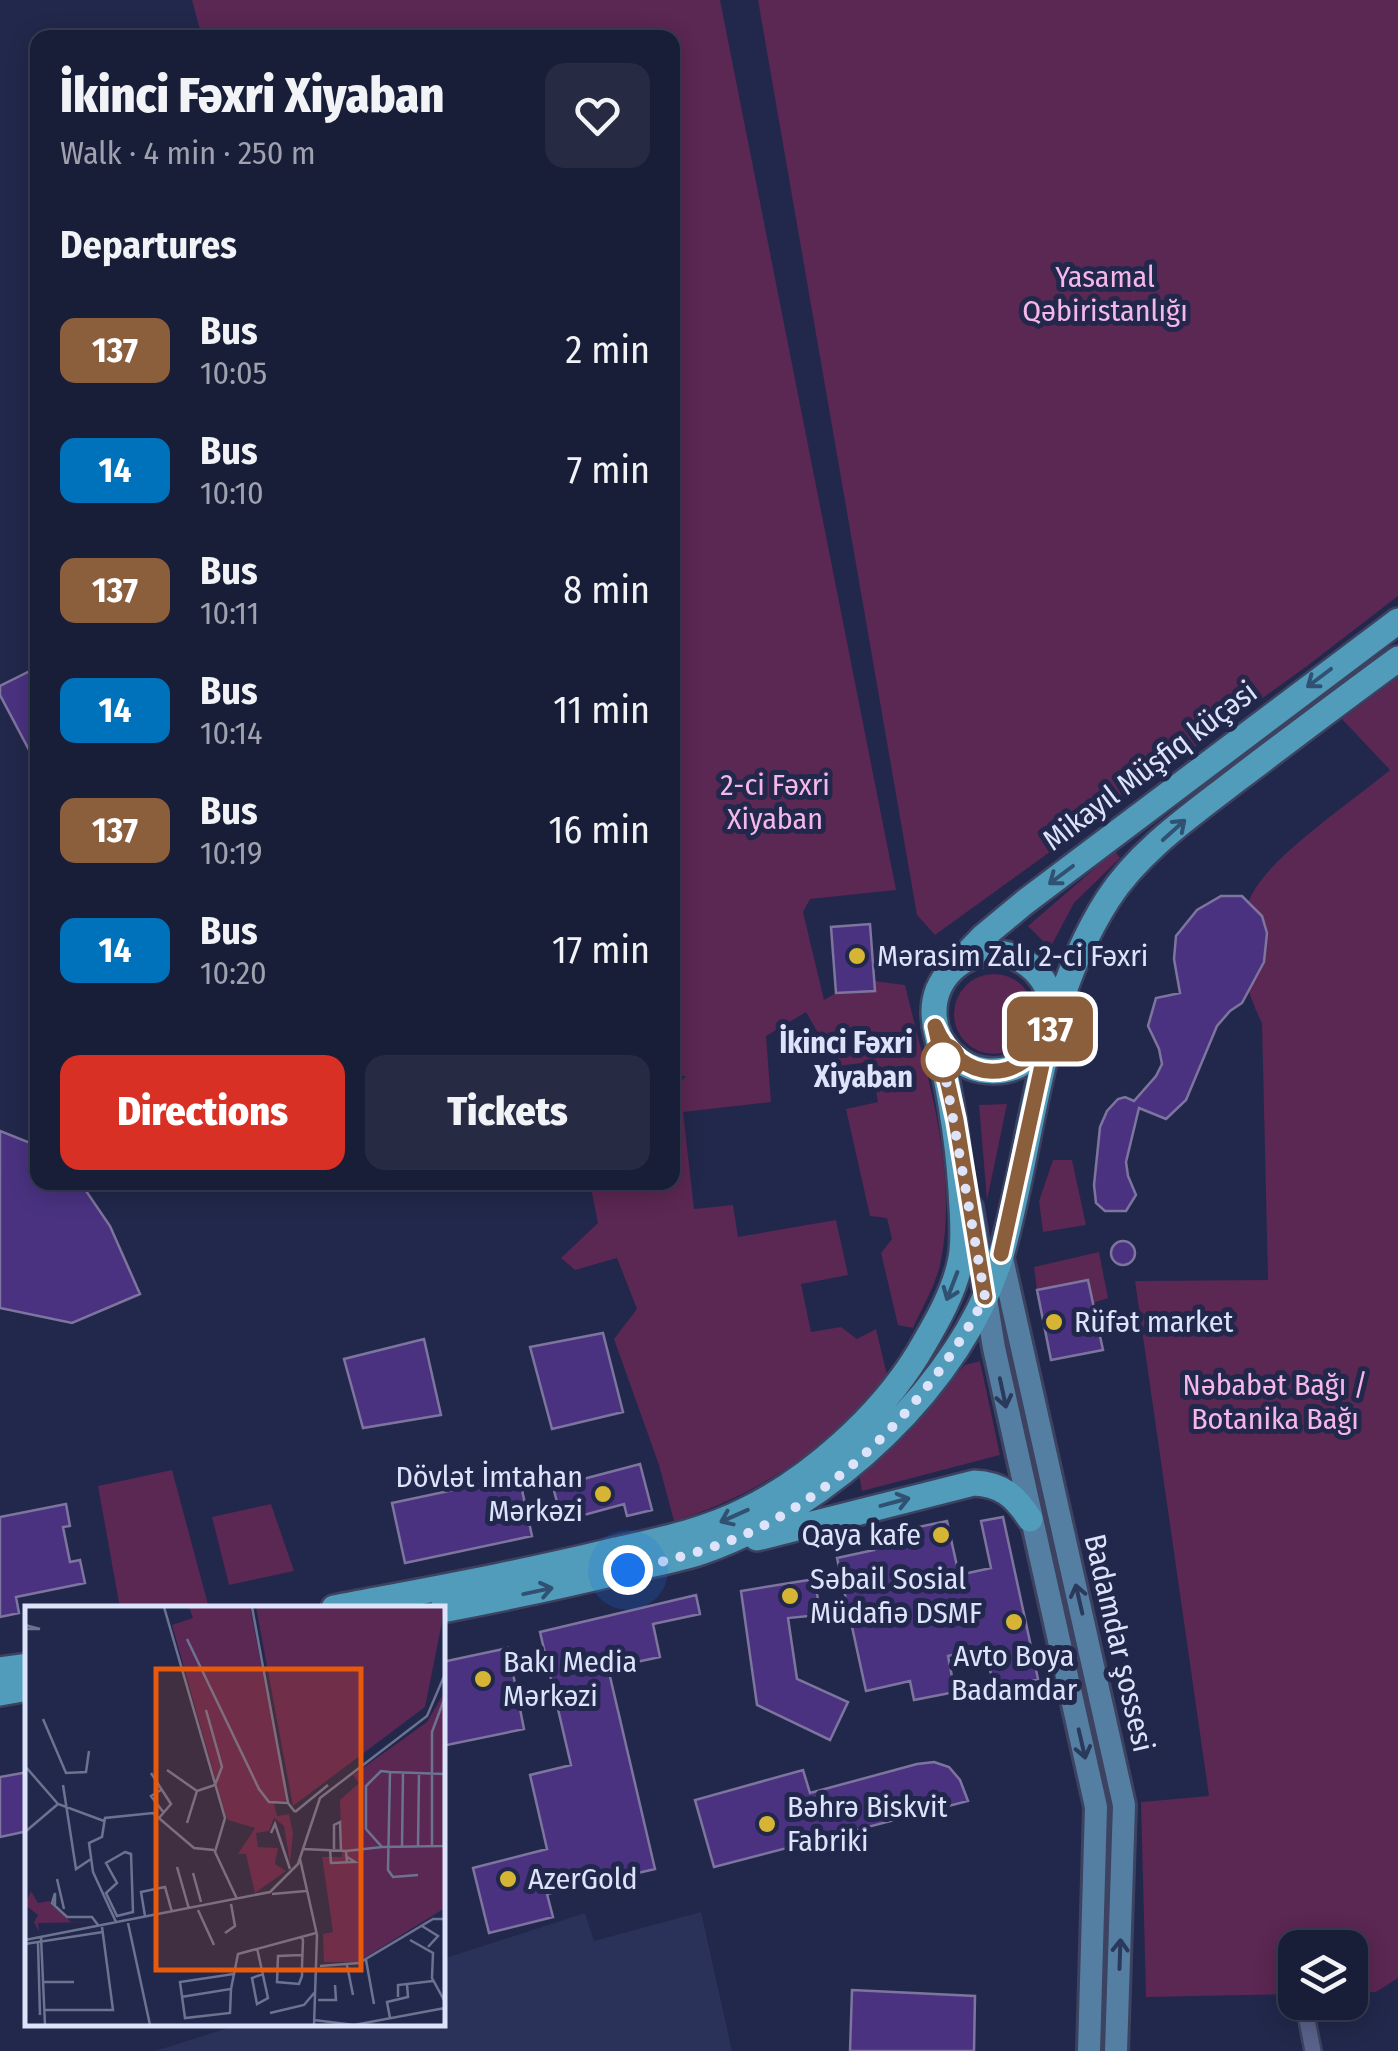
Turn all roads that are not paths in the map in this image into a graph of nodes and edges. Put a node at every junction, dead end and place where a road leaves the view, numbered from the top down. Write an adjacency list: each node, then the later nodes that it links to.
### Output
1 (1398, 620): 3 (main road, Mikayıl Müşfiq küçəsi, one-way to 3)
2 (1398, 658): 5 (main road, Mikayıl Müşfiq küçəsi, one-way to 2)
3 (950, 972): 4 (main road); 5 (main road)
4 (935, 1026): 5 (main road); 6 (main road)
5 (1050, 1028): 7 (main road)
6 (956, 1120): 8 (main road, Badamdar şossesi); 11 (main road, one-way to 11)
7 (1001, 1254): 8 (main road); 17 (main road, Badamdar şossesi, one-way to 7)
8 (985, 1297): 9 (main road, Badamdar şossesi, one-way to 9); 10 (main road)
9 (1030, 1519): 10 (main road, one-way to 9); 18 (main road, Badamdar şossesi, one-way to 18)
10 (699, 1553): 12 (main road, one-way to 10)
11 (344, 1606)
12 (445, 1609)
13 (25, 1666): 14 (main road)
14 (0, 1670)
15 (25, 1689): 16 (main road)
16 (0, 1693)
17 (1121, 1788): 18 (main road); 21 (main road, Badamdar şossesi, one-way to 17)
18 (1094, 1794): 20 (main road, Badamdar şossesi)
19 (1307, 2020): 24 (street)
20 (1090, 2022): 21 (main road); 22 (main road, Badamdar şossesi)
21 (1118, 2022): 23 (main road, Badamdar şossesi)
22 (1089, 2051)
23 (1116, 2051)
24 (1313, 2051)

